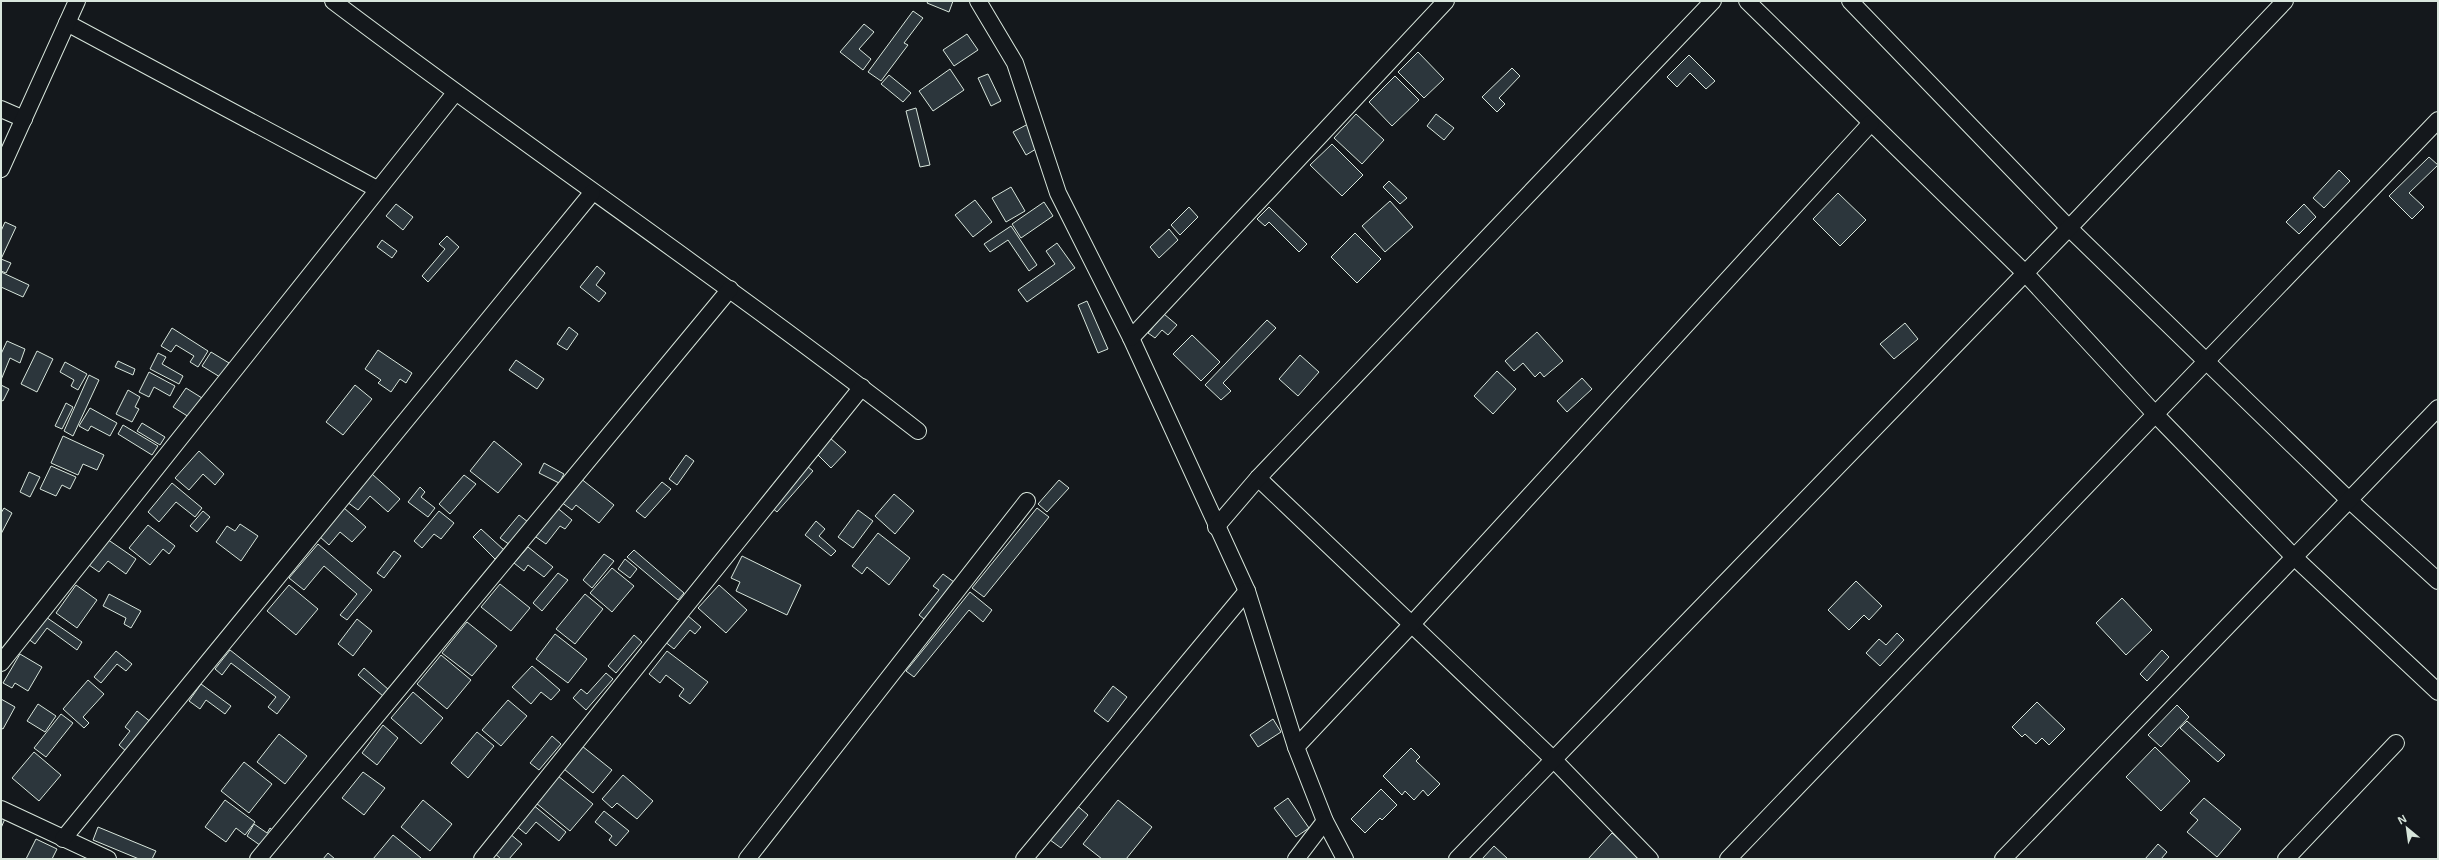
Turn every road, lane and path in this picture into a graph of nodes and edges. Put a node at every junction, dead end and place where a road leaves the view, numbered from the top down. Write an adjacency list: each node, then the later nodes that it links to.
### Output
1 (77, 1): 9 (street)
2 (333, 1): 10 (street)
3 (978, 1): 21 (street)
4 (1446, 1): 21 (street)
5 (1713, 1): 27 (street)
6 (1747, 1): 14 (street)
7 (1850, 1): 18 (street)
8 (2285, 1): 18 (street)
9 (67, 23): 12 (street); 16 (street)
10 (455, 93): 16 (street); 17 (street)
11 (1, 109): 12 (street)
12 (24, 119): 15 (street)
13 (2438, 120): 22 (street)
14 (1871, 123): 19 (street); 34 (street)
15 (1, 169)
16 (376, 189): 35 (street)
17 (592, 193): 20 (street); 42 (street)
18 (2069, 228): 19 (street); 22 (street)
19 (2025, 273): 25 (street); 39 (street)
20 (730, 289): 23 (street); 44 (street)
21 (1131, 338): 30 (street)
22 (2207, 360): 25 (street); 28 (street)
23 (862, 387): 26 (street); 45 (street)
24 (2438, 408): 28 (street)
25 (2155, 414): 31 (street); 52 (street)
26 (918, 431)
27 (1258, 478): 30 (street); 34 (street)
28 (2349, 500): 31 (street); 32 (street)
29 (1027, 501): 46 (street)
30 (1216, 527): 33 (street)
31 (2294, 557): 36 (street); 53 (street)
32 (2438, 581)
33 (1247, 591): 38 (street); 47 (street)
34 (1412, 624): 38 (street); 39 (street)
35 (1, 663)
36 (2438, 692)
37 (2396, 743): 54 (street)
38 (1296, 747): 41 (street)
39 (1554, 760): 50 (street); 51 (street)
40 (1, 809): 42 (street)
41 (1325, 821): 48 (street); 49 (street)
42 (63, 839): 43 (street)
43 (108, 859)
44 (258, 859)
45 (482, 859)
46 (747, 859)
47 (1024, 859)
48 (1296, 859)
49 (1345, 859)
50 (1458, 859)
51 (1650, 859)
52 (1728, 859)
53 (2003, 859)
54 (2286, 859)

